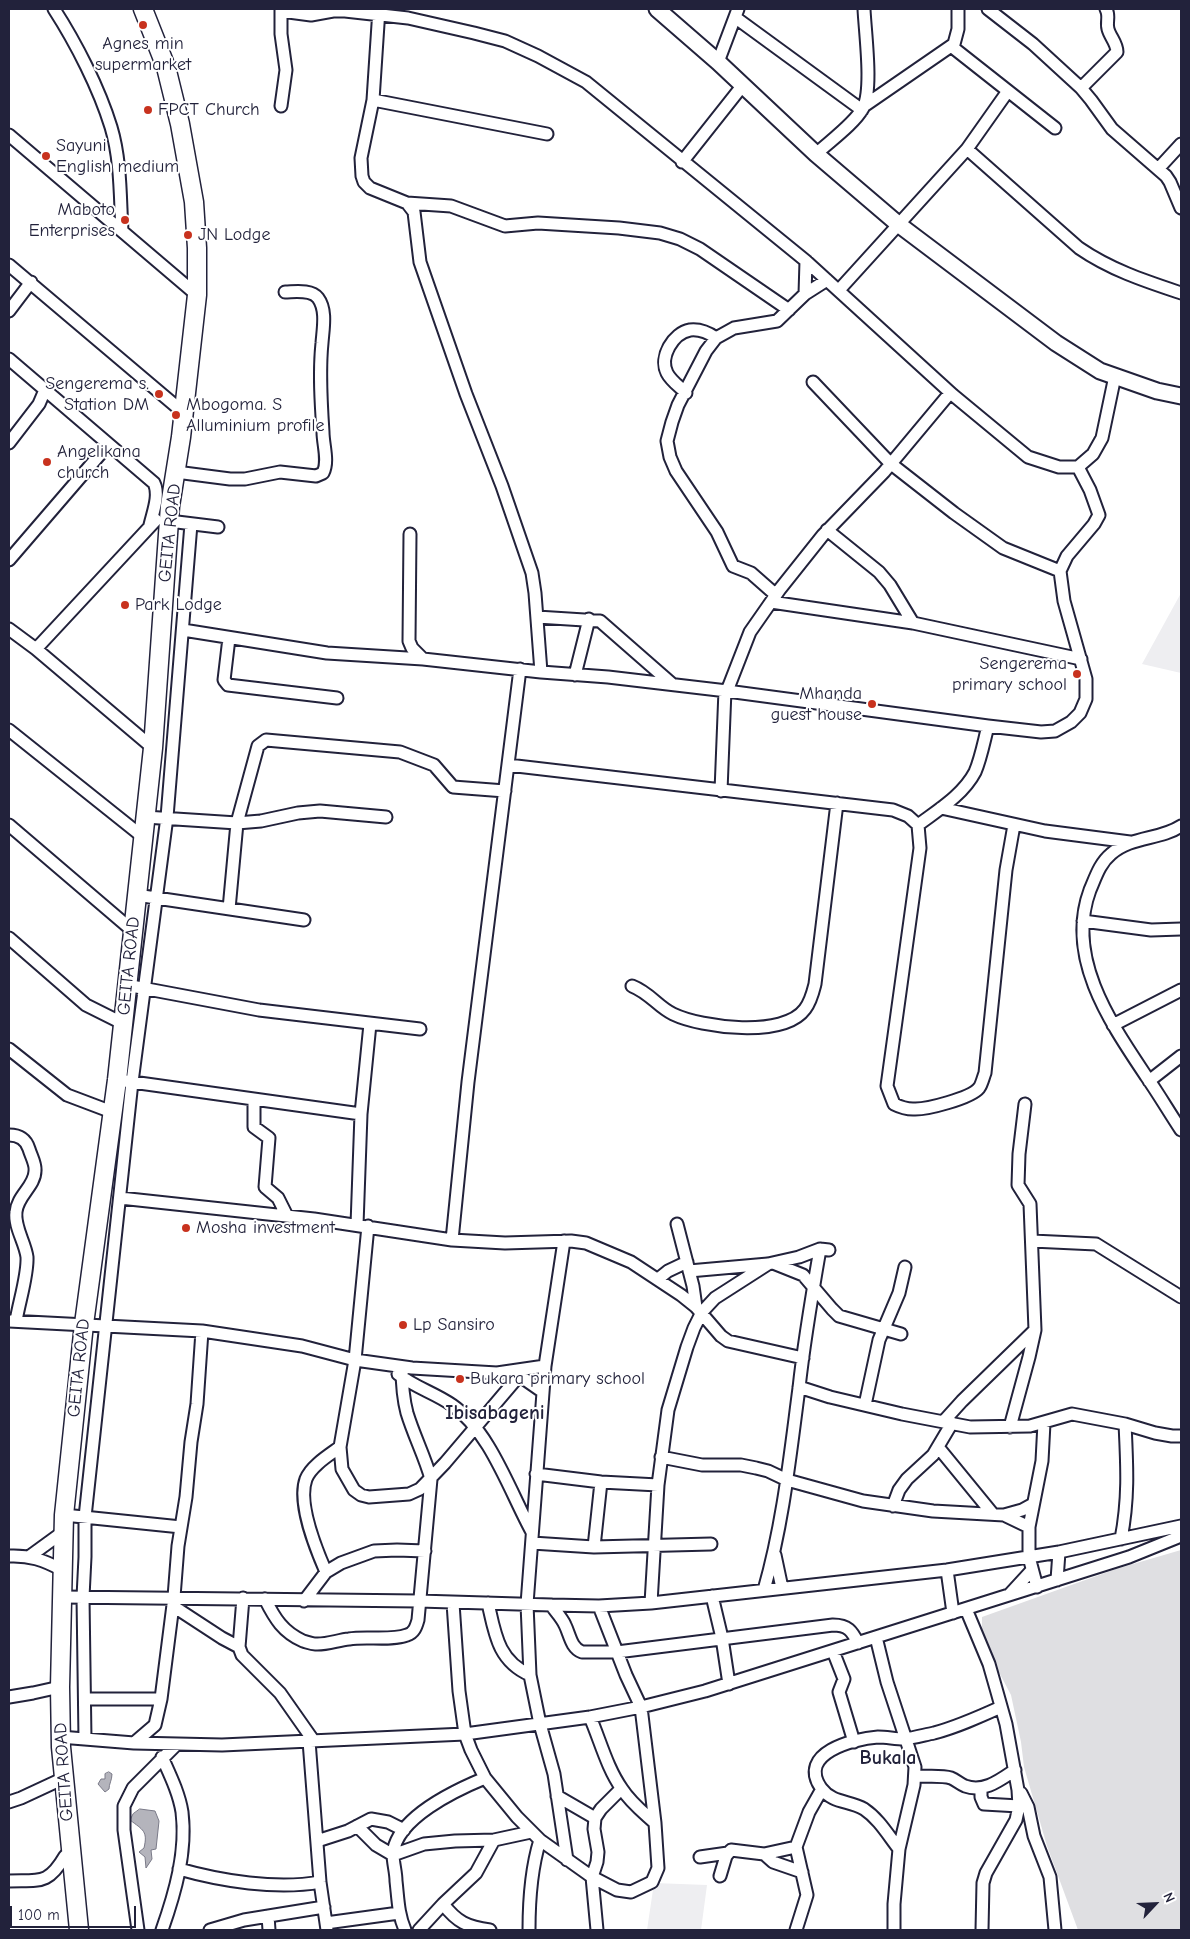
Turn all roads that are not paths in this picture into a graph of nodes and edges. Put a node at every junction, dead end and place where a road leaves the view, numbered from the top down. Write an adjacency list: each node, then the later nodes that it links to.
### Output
1 (54, 9): 30 (street)
2 (143, 9): 38 (highway, GEITA ROAD)
3 (656, 9): 12 (main road)
4 (864, 9): 18 (street)
5 (958, 9): 11 (street)
6 (988, 9): 14 (street)
7 (1106, 9): 14 (street)
8 (281, 10): 9 (street); 17 (street)
9 (379, 12): 16 (street); 25 (street)
10 (737, 14): 12 (street); 18 (street)
11 (951, 46): 15 (street); 18 (street)
12 (718, 62): 13 (main road)
13 (743, 85): 24 (main road); 25 (street)
14 (1081, 88): 26 (street)
15 (1008, 91): 19 (street); 23 (street)
16 (373, 100): 20 (street); 27 (street)
17 (281, 106)
18 (863, 108): 24 (street)
19 (1054, 128)
20 (546, 134)
21 (9, 135): 30 (street)
22 (1181, 144): 26 (street)
23 (966, 149): 29 (street); 37 (street)
24 (816, 154): 29 (main road)
25 (682, 162): 31 (street)
26 (1158, 169): 28 (street)
27 (407, 203): 40 (street); 65 (street)
28 (1181, 208)
29 (898, 224): 35 (street); 44 (main road)
30 (122, 231): 38 (street)
31 (806, 261): 33 (street); 39 (street)
32 (9, 265): 34 (street)
33 (827, 280): 35 (street); 39 (street)
34 (31, 282): 41 (street); 50 (street)
35 (839, 290): 48 (street)
36 (285, 292): 55 (street)
37 (1181, 293)
38 (197, 294): 50 (highway, GEITA ROAD)
39 (805, 294): 40 (street)
40 (789, 310): 42 (street)
41 (9, 311)
42 (716, 338): 47 (street); 47 (street)
43 (9, 359): 46 (street)
44 (1116, 376): 49 (main road); 54 (street)
45 (813, 382): 53 (street)
46 (45, 390): 51 (street); 52 (street)
47 (686, 393): 64 (street)
48 (950, 393): 53 (street); 54 (street)
49 (1181, 396)
50 (184, 413): 55 (highway, GEITA ROAD)
51 (9, 443)
52 (108, 445): 58 (street); 62 (street)
53 (890, 463): 60 (street); 63 (street)
54 (1078, 466): 63 (street)
55 (176, 472): 56 (highway, GEITA ROAD)
56 (169, 513): 57 (street); 58 (street); 82 (highway, GEITA ROAD)
57 (191, 524): 59 (street); 69 (street)
58 (150, 525): 71 (street)
59 (218, 527)
60 (828, 530): 64 (street); 67 (street)
61 (410, 534): 72 (street)
62 (9, 560)
63 (1060, 571): 73 (street)
64 (774, 599): 67 (street); 78 (street)
65 (537, 617): 66 (street); 75 (street)
66 (589, 619): 76 (street); 77 (street)
67 (913, 624): 73 (street)
68 (9, 629): 71 (street)
69 (182, 630): 70 (street); 90 (street)
70 (229, 638): 72 (street); 79 (street)
71 (36, 649): 82 (street)
72 (423, 659): 74 (street)
73 (1080, 659): 80 (street)
74 (520, 669): 75 (street); 83 (street)
75 (541, 672): 76 (street)
76 (574, 675): 77 (street)
77 (672, 684): 78 (street)
78 (726, 690): 80 (street); 85 (street)
79 (337, 698)
80 (988, 726): 87 (street)
81 (9, 730): 96 (street)
82 (153, 748): 88 (highway, GEITA ROAD)
83 (508, 764): 84 (street); 85 (street)
84 (505, 791): 91 (street); 129 (street)
85 (721, 791): 86 (street)
86 (837, 803): 93 (street); 108 (street)
87 (941, 808): 93 (street); 94 (street)
88 (145, 816): 90 (street); 96 (highway, GEITA ROAD)
89 (386, 817): 91 (street)
90 (166, 818): 91 (street); 99 (street)
91 (237, 823): 100 (street)
92 (9, 825): 104 (street)
93 (918, 825): 94 (street)
94 (1014, 825): 97 (street)
95 (1181, 826): 97 (street)
96 (143, 837): 98 (highway, GEITA ROAD)
97 (1130, 842): 102 (street)
98 (136, 895): 99 (street); 104 (highway, GEITA ROAD)
99 (156, 899): 100 (street); 109 (street)
100 (229, 909): 101 (street)
101 (304, 920)
102 (1083, 920): 103 (street); 113 (street)
103 (1181, 929)
104 (133, 931): 107 (highway, GEITA ROAD)
105 (9, 938): 111 (street)
106 (1181, 979): 110 (street)
107 (126, 985): 109 (street); 111 (highway, GEITA ROAD)
108 (632, 986)
109 (144, 988): 112 (street); 117 (street)
110 (1179, 991): 113 (street)
111 (122, 1023): 117 (highway, GEITA ROAD)
112 (370, 1024): 114 (street); 122 (street)
113 (1113, 1025): 118 (street)
114 (420, 1030)
115 (9, 1049): 121 (street)
116 (1181, 1056): 118 (street)
117 (124, 1081): 119 (street); 121 (highway, GEITA ROAD); 125 (street)
118 (1149, 1081): 123 (street)
119 (254, 1099): 122 (street); 126 (street)
120 (1024, 1104): 131 (street)
121 (112, 1112): 140 (highway, GEITA ROAD)
122 (361, 1114): 128 (street)
123 (1180, 1128)
124 (9, 1135): 139 (street)
125 (120, 1198): 126 (street); 141 (street)
126 (287, 1216): 128 (street)
127 (677, 1224): 133 (street)
128 (363, 1226): 129 (street); 147 (street)
129 (452, 1240): 130 (street)
130 (564, 1241): 135 (street); 148 (street)
131 (1032, 1241): 137 (street); 144 (street)
132 (770, 1264): 133 (street); 136 (street); 136 (street); 138 (street)
133 (688, 1266): 135 (street); 138 (street)
134 (905, 1267): 142 (street)
135 (658, 1279): 138 (street)
136 (813, 1287): 142 (street); 146 (street)
137 (1181, 1297)
138 (699, 1309): 146 (street); 162 (street)
139 (12, 1321): 140 (street)
140 (84, 1324): 141 (street); 173 (highway, GEITA ROAD)
141 (107, 1325): 143 (street); 172 (street)
142 (884, 1328): 145 (street); 153 (street)
143 (202, 1330): 147 (street); 175 (street)
144 (1035, 1330): 154 (street); 157 (street)
145 (901, 1334)
146 (803, 1358): 151 (street)
147 (355, 1360): 149 (street); 161 (street)
148 (545, 1366): 150 (street); 152 (street)
149 (402, 1372): 150 (street); 158 (street); 164 (street)
150 (522, 1373): 152 (street); 158 (street)
151 (799, 1387): 153 (street); 165 (street)
152 (543, 1392): 163 (street)
153 (865, 1406): 154 (street)
154 (948, 1422): 157 (street); 160 (street)
155 (1044, 1423): 156 (street); 157 (street); 168 (street)
156 (1125, 1424): 159 (street); 179 (street)
157 (1010, 1427)
158 (475, 1429): 164 (street); 178 (street)
159 (1181, 1436)
160 (938, 1447): 169 (street); 170 (street)
161 (340, 1448): 164 (street); 192 (street)
162 (661, 1457): 165 (street); 167 (street)
163 (536, 1474): 166 (street); 178 (street)
164 (431, 1479): 183 (street)
165 (787, 1480): 169 (street); 185 (street)
166 (601, 1482): 167 (street); 182 (street)
167 (658, 1485): 181 (street)
168 (1033, 1504): 171 (street); 176 (street)
169 (893, 1506): 170 (street)
170 (992, 1513): 171 (street)
171 (1004, 1515): 176 (street)
172 (85, 1517): 173 (street); 175 (street); 200 (street)
173 (63, 1523): 187 (street); 189 (highway, GEITA ROAD)
174 (1181, 1526): 179 (street)
175 (181, 1527): 205 (street)
176 (1029, 1527): 188 (street)
177 (1181, 1536): 193 (street)
178 (532, 1537): 182 (street); 209 (street)
179 (1121, 1539): 184 (street)
180 (711, 1544): 181 (street)
181 (654, 1546): 182 (street); 208 (street)
182 (594, 1547)
183 (425, 1551): 192 (street); 204 (street)
184 (1059, 1552): 188 (street); 193 (street)
185 (775, 1553): 195 (street); 196 (street)
186 (9, 1556): 187 (street)
187 (30, 1556): 189 (street)
188 (1029, 1557): 190 (street); 191 (street)
189 (62, 1570): 199 (highway, GEITA ROAD)
190 (947, 1570): 195 (street); 213 (street)
191 (1032, 1570): 194 (street); 198 (street)
192 (326, 1572): 203 (street)
193 (1057, 1580): 194 (street)
194 (1037, 1587): 198 (street)
195 (782, 1588): 196 (street)
196 (764, 1590): 197 (street)
197 (712, 1596): 208 (street); 214 (street)
198 (1008, 1596): 212 (street)
199 (62, 1597): 200 (street); 222 (highway, GEITA ROAD)
200 (82, 1597): 205 (street); 224 (street)
201 (243, 1598): 202 (street); 205 (street); 217 (street)
202 (265, 1599): 203 (street); 204 (street)
203 (304, 1601): 204 (street)
204 (420, 1601): 206 (street)
205 (173, 1602): 217 (street); 225 (street)
206 (453, 1603): 207 (street); 230 (street)
207 (488, 1603): 209 (street); 220 (street)
208 (651, 1603): 211 (street)
209 (527, 1604): 210 (street); 220 (street)
210 (551, 1605): 211 (street); 219 (street)
211 (599, 1606): 219 (street)
212 (966, 1609): 213 (street); 227 (street)
213 (953, 1613): 215 (street)
214 (722, 1638): 216 (street); 219 (street); 221 (street)
215 (876, 1638): 216 (street); 232 (street)
216 (858, 1643): 218 (street)
217 (239, 1647): 234 (street)
218 (833, 1651): 221 (street); 235 (street)
219 (616, 1652): 226 (street)
220 (530, 1675): 229 (street)
221 (728, 1684): 226 (street)
222 (60, 1687): 223 (street); 231 (highway, GEITA ROAD)
223 (9, 1697)
224 (85, 1699): 225 (street); 233 (street)
225 (161, 1699): 236 (street)
226 (641, 1707): 228 (street); 251 (street)
227 (1001, 1707): 232 (street); 239 (street)
228 (590, 1717): 229 (street); 244 (street)
229 (540, 1724): 230 (street); 247 (street)
230 (465, 1734): 234 (street); 241 (street)
231 (60, 1737): 233 (street); 242 (highway, GEITA ROAD)
232 (906, 1739): 235 (street); 240 (street)
233 (85, 1740): 236 (street)
234 (311, 1740): 237 (street); 255 (street)
235 (854, 1742): 245 (street)
236 (134, 1743): 237 (street)
237 (176, 1745): 238 (street)
238 (162, 1757): 266 (street); 279 (street)
239 (1015, 1770): 243 (street); 246 (street)
240 (916, 1776): 243 (street); 259 (street)
241 (485, 1778): 253 (street); 254 (street)
242 (61, 1780): 248 (street); 263 (street); 278 (highway, GEITA ROAD)
243 (981, 1788): 249 (street)
244 (621, 1789): 250 (street); 251 (street)
245 (822, 1789): 258 (street); 259 (street)
246 (1018, 1790): 249 (street); 291 (street)
247 (557, 1796): 250 (street); 265 (street)
248 (9, 1802)
249 (1019, 1806): 290 (street)
250 (595, 1818): 269 (street)
251 (655, 1823): 269 (street)
252 (357, 1826): 253 (street); 255 (street); 262 (street)
253 (404, 1830): 262 (street)
254 (531, 1832): 256 (street); 257 (street)
255 (320, 1836): 271 (street)
256 (494, 1840): 262 (street); 272 (street)
257 (540, 1840): 265 (street); 286 (street)
258 (796, 1847): 261 (street); 267 (street)
259 (899, 1849): 289 (street)
260 (728, 1853): 261 (street); 264 (street); 268 (street)
261 (764, 1854): 267 (street)
262 (393, 1855): 274 (street)
263 (65, 1856): 270 (street); 277 (street)
264 (700, 1857)
265 (567, 1860): 269 (street)
266 (179, 1869): 271 (street); 280 (street)
267 (802, 1872): 288 (street)
268 (720, 1876)
269 (592, 1877): 287 (street)
270 (9, 1881)
271 (320, 1882): 273 (street)
272 (443, 1904): 284 (street); 285 (street)
273 (324, 1907): 275 (street); 276 (street)
274 (399, 1913): 276 (street); 283 (street)
275 (268, 1916): 281 (street); 282 (street)
276 (327, 1927)
277 (73, 1930)
278 (79, 1930)
279 (138, 1930)
280 (162, 1930)
281 (210, 1930)
282 (269, 1930)
283 (405, 1930)
284 (419, 1930)
285 (490, 1930)
286 (529, 1930)
287 (597, 1930)
288 (796, 1930)
289 (894, 1930)
290 (982, 1930)
291 (1056, 1930)

